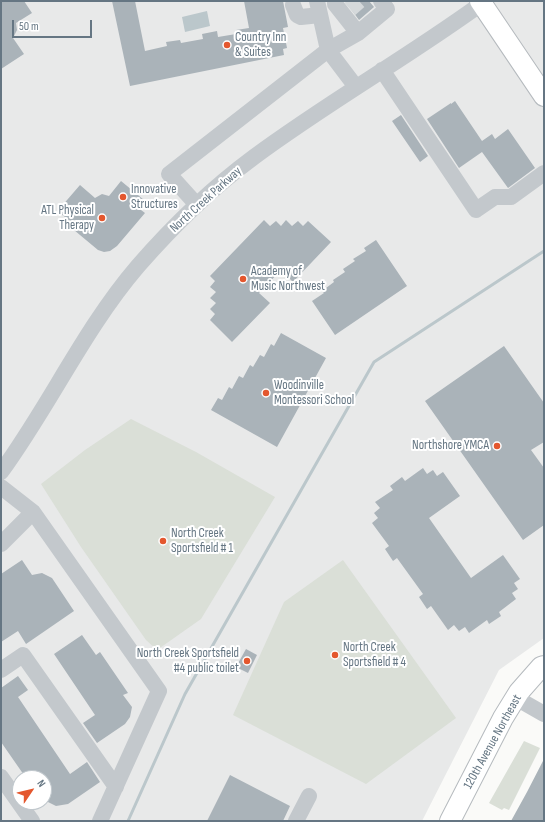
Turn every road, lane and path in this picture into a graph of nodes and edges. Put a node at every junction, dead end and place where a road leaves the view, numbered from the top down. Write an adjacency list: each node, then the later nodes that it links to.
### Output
1 (381, 1): 6 (street)
2 (482, 2): 8 (street, North Creek Parkway); 10 (main road)
3 (293, 6): 4 (street)
4 (318, 8): 7 (street)
5 (342, 8): 6 (street)
6 (358, 33): 7 (street)
7 (328, 50): 9 (street); 12 (street)
8 (382, 70): 9 (street, North Creek Parkway); 11 (street)
9 (356, 87): 12 (street, North Creek Parkway)
10 (544, 96)
11 (544, 173)
12 (197, 205): 13 (street, North Creek Parkway)
13 (1, 472)
14 (1, 487): 15 (street)
15 (33, 512): 16 (street); 22 (street)
16 (1, 544)
17 (543, 662): 19 (main road, 120th Avenue Northeast)
18 (1, 670): 22 (street)
19 (516, 698): 20 (street); 27 (main road, 120th Avenue Northeast)
20 (544, 714)
21 (1, 777): 24 (street)
22 (116, 787): 25 (street)
23 (309, 796): 26 (street)
24 (32, 821)
25 (100, 821)
26 (296, 821)
27 (450, 821)

